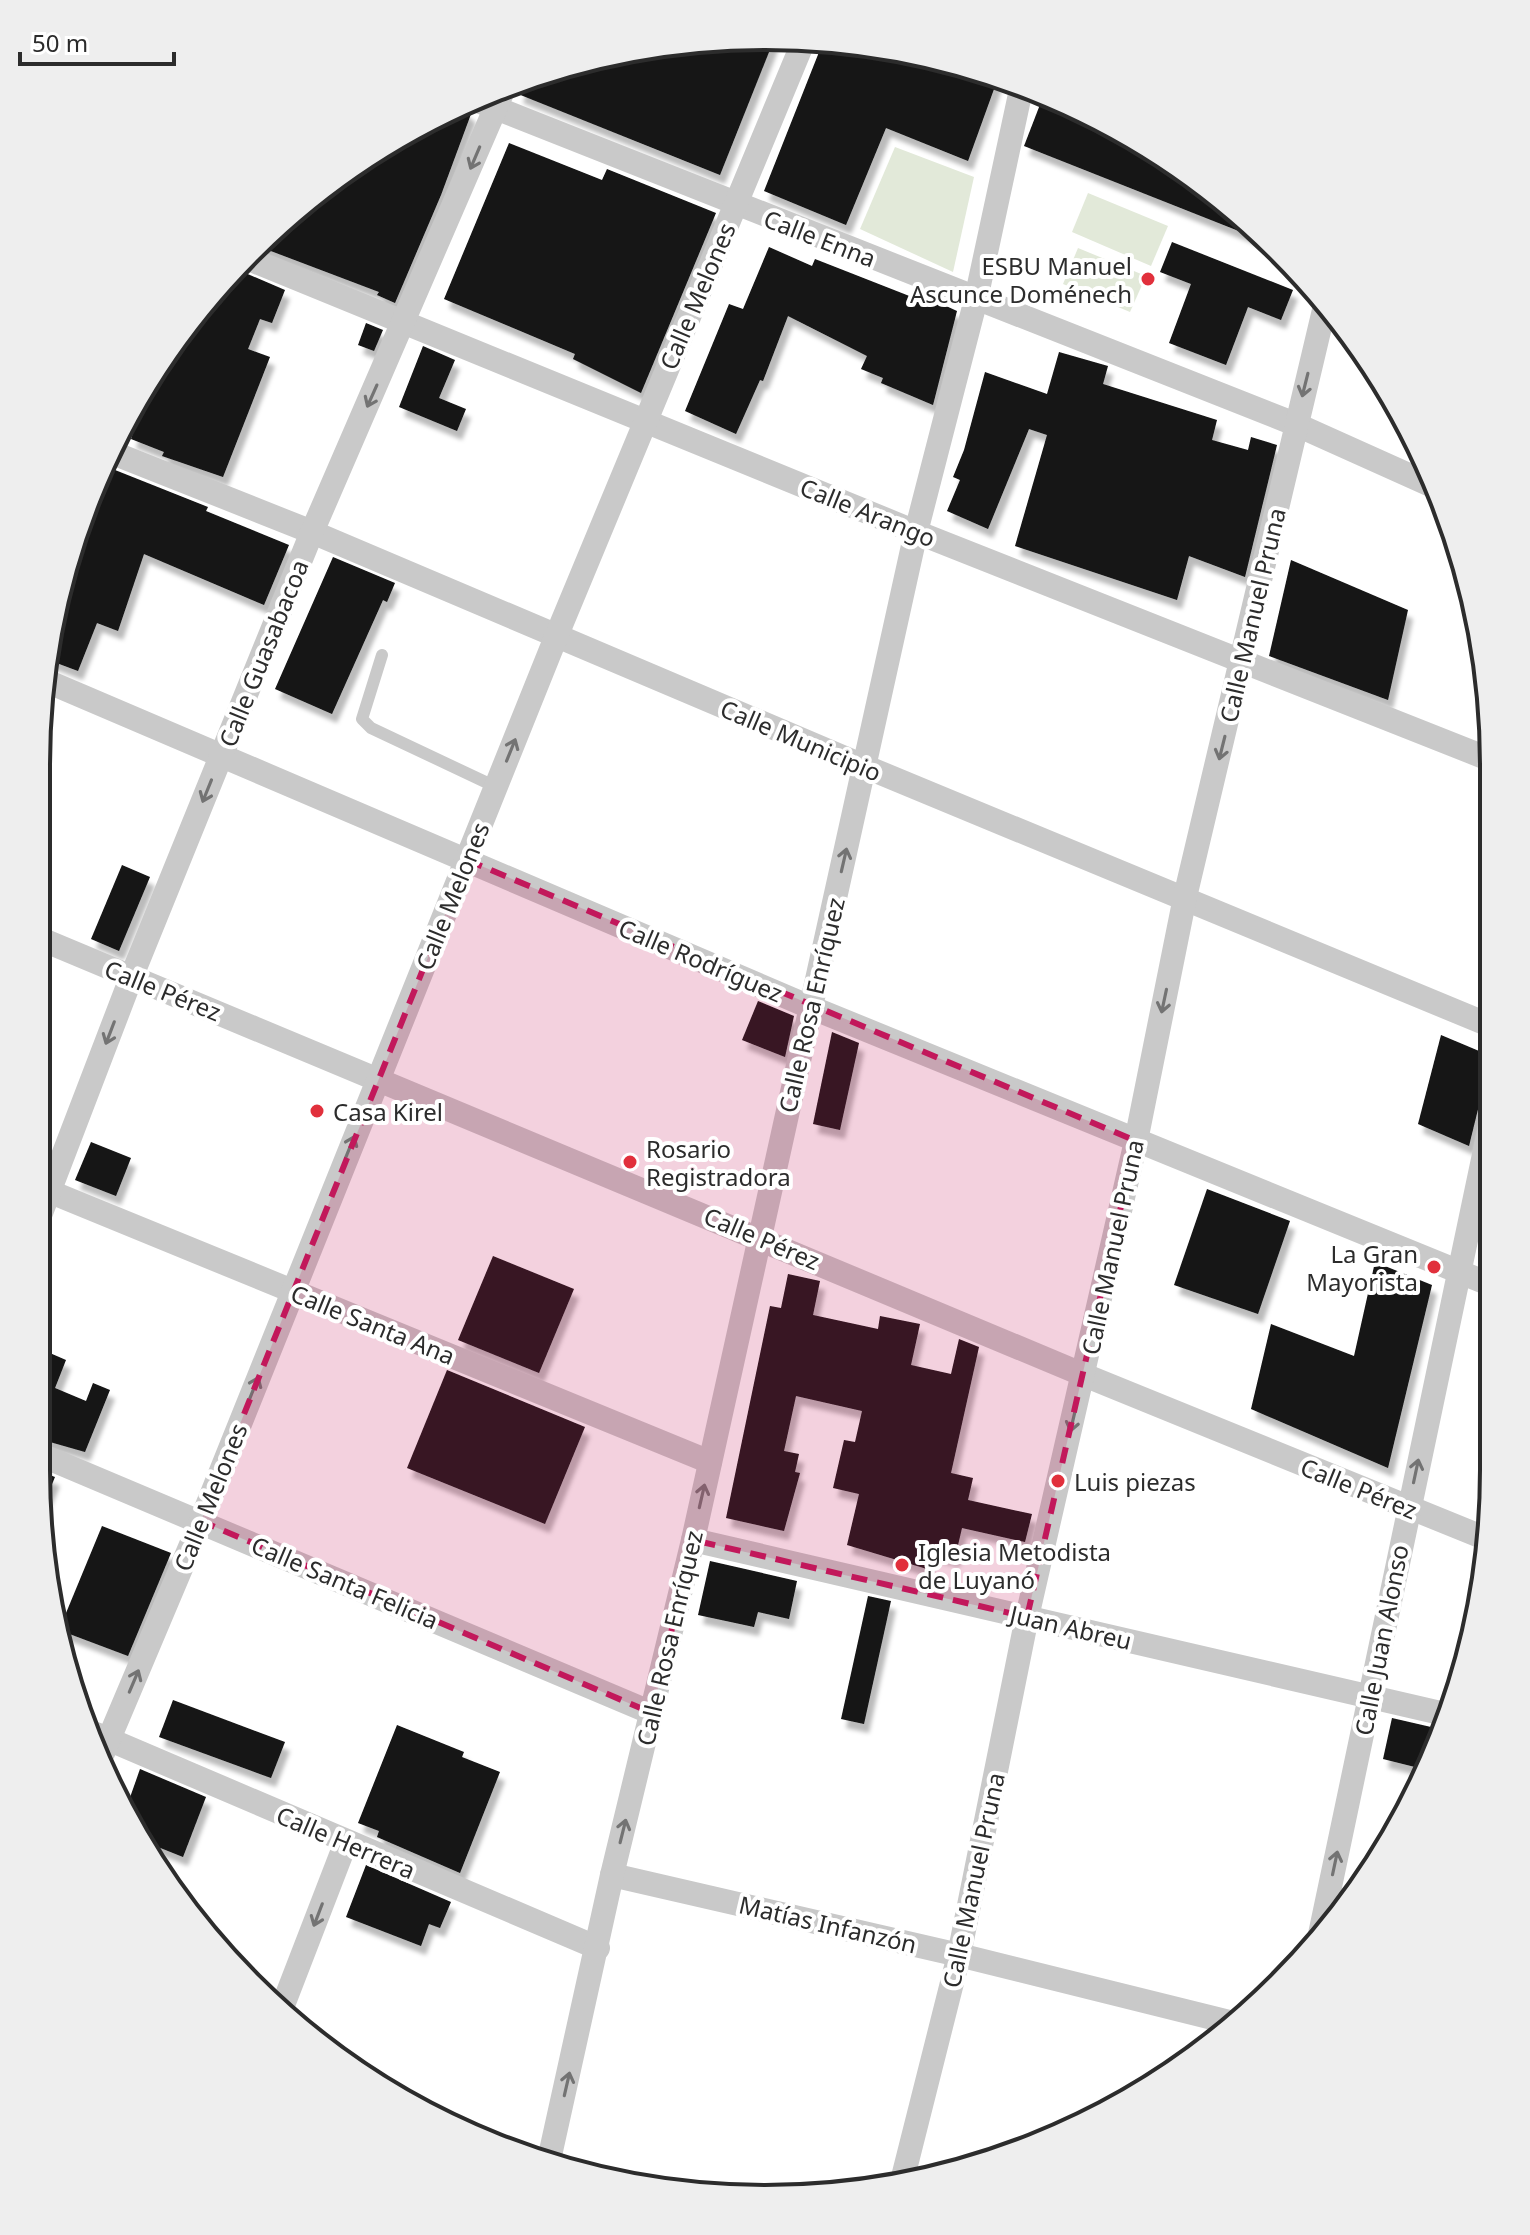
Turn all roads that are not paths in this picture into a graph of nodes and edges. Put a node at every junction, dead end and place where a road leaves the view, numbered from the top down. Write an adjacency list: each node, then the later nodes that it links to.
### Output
1 (799, 51): 5 (street, Calle Melones)
2 (1019, 97): 7 (street, Calle Rosa Enríquez)
3 (505, 99): 5 (street, Calle Enna)
4 (499, 101): 9 (street, Calle Guasabacoa, one-way to 9)
5 (735, 205): 7 (street, Calle Enna); 10 (street, Calle Melones)
6 (256, 262): 9 (street, Calle Arango)
7 (976, 299): 11 (street, Calle Enna); 15 (street, Calle Rosa Enríquez)
8 (1322, 318): 11 (street, Calle Manuel Pruna, one-way to 11)
9 (404, 321): 10 (street, Calle Arango); 14 (street, Calle Guasabacoa, one-way to 14)
10 (645, 421): 15 (street, Calle Arango); 16 (street, Calle Melones)
11 (1295, 424): 13 (street, Calle Enna); 18 (street, Calle Manuel Pruna)
12 (121, 456): 14 (street, Calle Municipio)
13 (1421, 481)
14 (312, 532): 16 (street, Calle Municipio); 20 (street, Calle Guasabacoa)
15 (916, 532): 18 (street, Calle Arango); 22 (street, Calle Rosa Enríquez)
16 (556, 637): 22 (street, Calle Municipio); 23 (street, Calle Melones, one-way to 16)
17 (382, 655): 23 (lane)
18 (1243, 660): 21 (street, Calle Arango); 25 (street, Calle Manuel Pruna, one-way to 25)
19 (55, 685): 20 (street, Calle Rodríguez)
20 (222, 754): 24 (street, Calle Rodríguez); 27 (street, Calle Guasabacoa, one-way to 27)
21 (1480, 755)
22 (866, 767): 25 (street, Calle Municipio); 28 (street, Calle Rosa Enríquez, one-way to 22)
23 (496, 787): 24 (street, Calle Melones)
24 (467, 860): 28 (street, Calle Rodríguez); 30 (street, Calle Melones)
25 (1185, 897): 29 (street, Calle Municipio); 31 (street, Calle Manuel Pruna, one-way to 31)
26 (50, 943): 27 (street, Calle Pérez)
27 (131, 978): 30 (street, Calle Pérez); 33 (street, Calle Guasabacoa, one-way to 33)
28 (810, 1007): 31 (street, Calle Rodríguez); 35 (street, Calle Rosa Enríquez)
29 (1480, 1021)
30 (377, 1078): 35 (street, Calle Pérez); 38 (street, Calle Melones, one-way to 30)
31 (1136, 1141): 36 (street, Calle Rodríguez); 39 (street, Calle Manuel Pruna)
32 (1480, 1171): 36 (street, Calle Juan Alonso)
33 (50, 1172)
34 (50, 1192): 38 (street, Calle Santa Ana)
35 (759, 1236): 39 (street, Calle Pérez); 41 (street, Calle Rosa Enríquez)
36 (1458, 1272): 37 (street, Calle Rodríguez); 42 (street, Calle Juan Alonso, one-way to 36)
37 (1480, 1281)
38 (292, 1290): 41 (street, Calle Santa Ana); 43 (street, Calle Melones, one-way to 38)
39 (1084, 1375): 42 (street, Calle Pérez); 46 (street, Calle Manuel Pruna, one-way to 46)
40 (50, 1459): 43 (street, Calle Santa Felicia)
41 (710, 1462): 45 (street, Calle Rosa Enríquez, one-way to 41)
42 (1408, 1508): 44 (street, Calle Pérez); 47 (street, Calle Juan Alonso)
43 (201, 1521): 49 (street, Calle Santa Felicia); 50 (street, Calle Melones, one-way to 43)
44 (1476, 1535)
45 (693, 1540): 46 (street, Juan Abreu); 49 (street, Calle Rosa Enríquez)
46 (1027, 1617): 47 (street, Juan Abreu); 56 (street, Calle Manuel Pruna)
47 (1370, 1697): 48 (street, Juan Abreu); 54 (street, Calle Juan Alonso, one-way to 47)
48 (1437, 1712)
49 (652, 1713): 53 (street, Calle Rosa Enríquez, one-way to 49)
50 (103, 1740)
51 (103, 1743): 52 (street, Calle Herrera)
52 (346, 1842): 55 (street, Calle Herrera); 57 (street, one-way to 57)
53 (612, 1875): 55 (street, Calle Rosa Enríquez); 56 (street, Matías Infanzón)
54 (1324, 1915)
55 (598, 1948): 59 (street, Calle Rosa Enríquez, one-way to 55)
56 (959, 1955): 58 (street, Matías Infanzón); 60 (street, Calle Manuel Pruna)
57 (285, 2000)
58 (1221, 2020)
59 (551, 2152)
60 (905, 2171)

